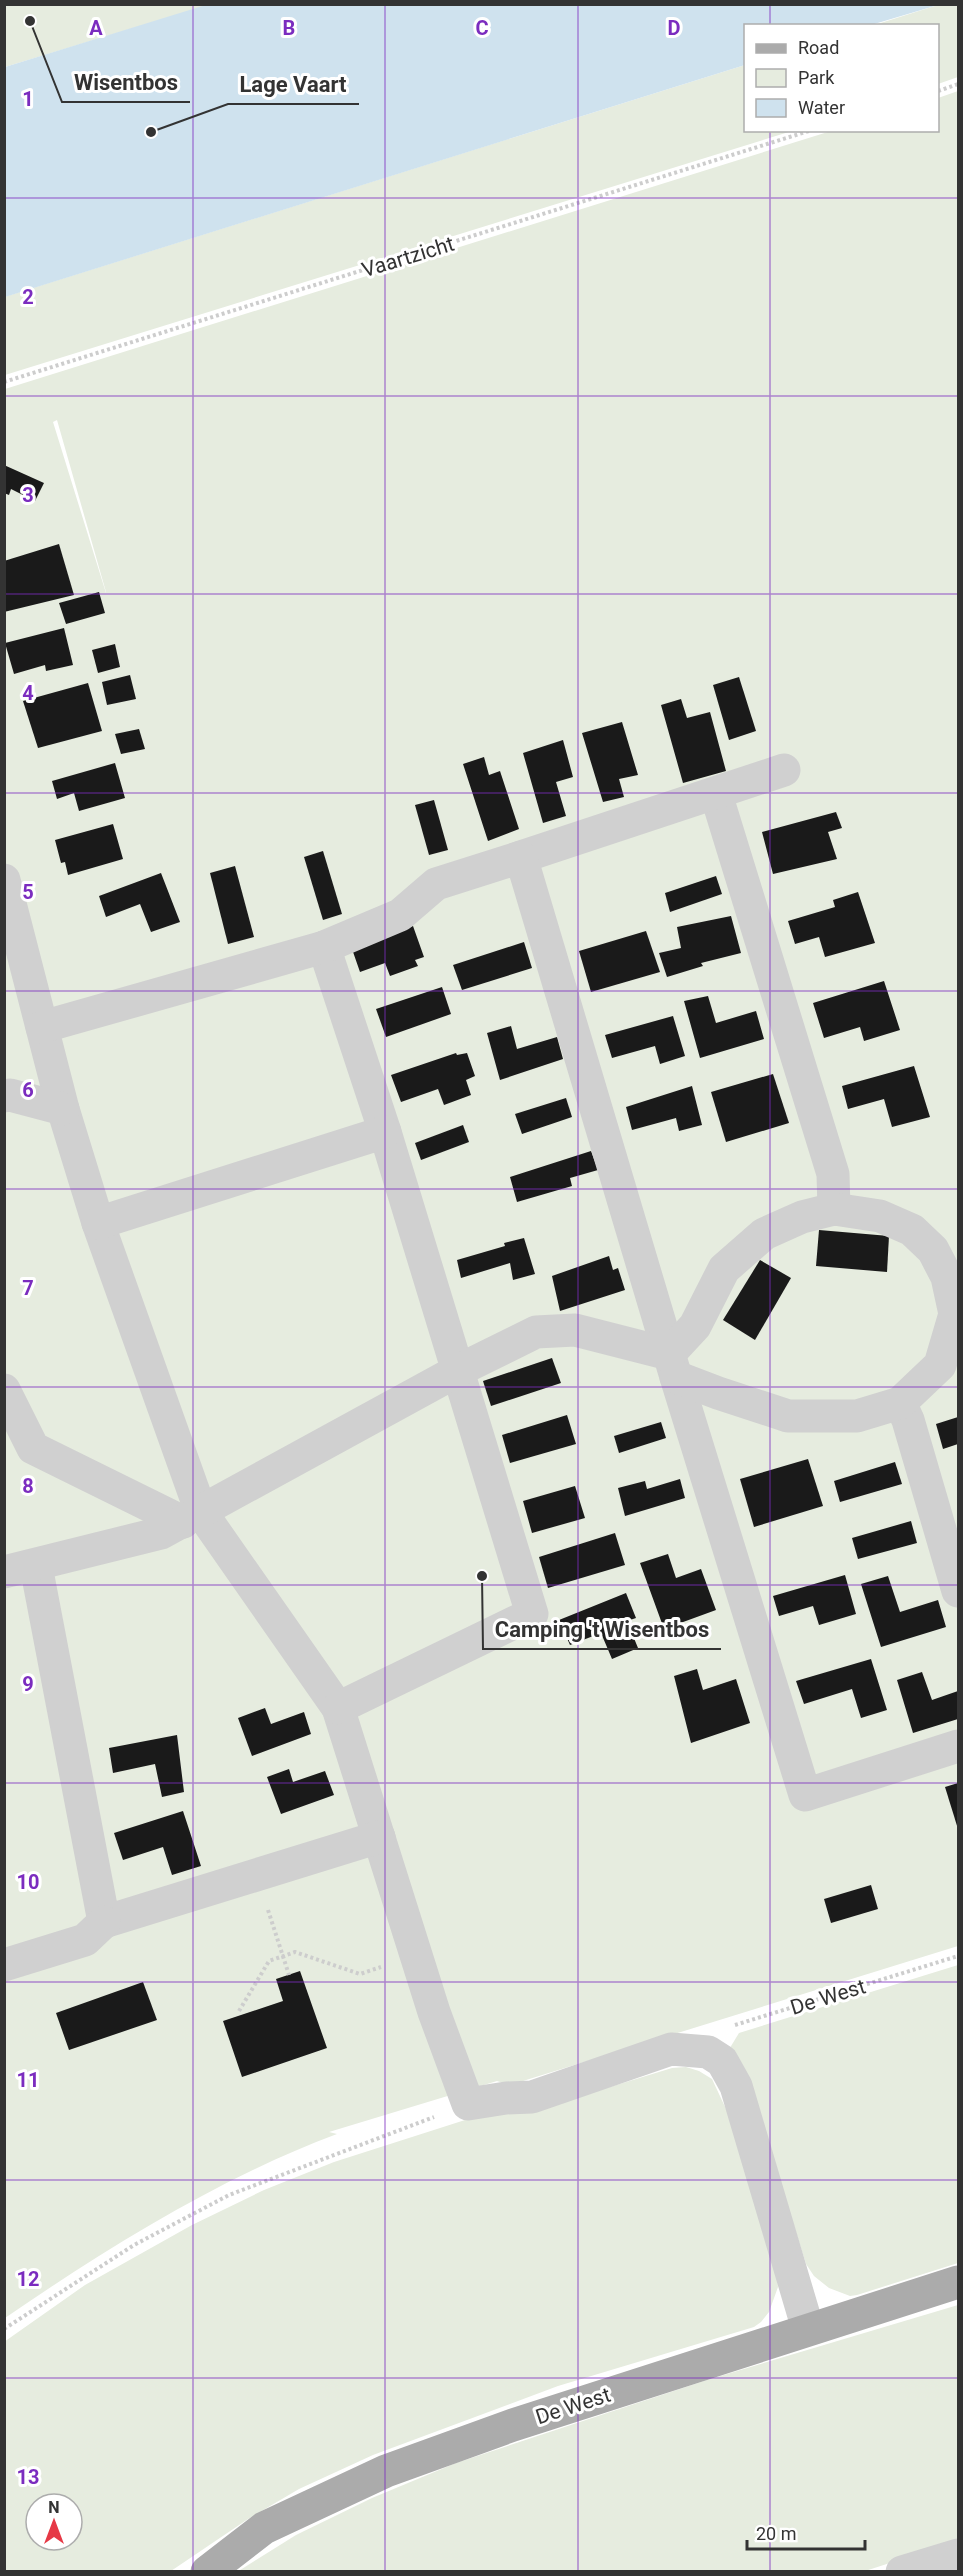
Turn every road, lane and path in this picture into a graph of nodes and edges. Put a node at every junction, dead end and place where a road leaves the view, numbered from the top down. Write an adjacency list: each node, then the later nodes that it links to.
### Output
1 (958, 84): 2 (path)
2 (939, 91)
3 (806, 132): 4 (path, Vaartzicht)
4 (4, 382)
5 (784, 770): 6 (street)
6 (716, 794): 7 (street); 14 (street)
7 (521, 857): 9 (street); 16 (street)
8 (4, 880): 10 (street)
9 (324, 947): 10 (street); 13 (street)
10 (42, 1027): 12 (street)
11 (4, 1096): 12 (street)
12 (63, 1109): 15 (street)
13 (385, 1132): 15 (street); 17 (street)
14 (834, 1209): 16 (street); 19 (street)
15 (98, 1222): 20 (street)
16 (673, 1365): 17 (street); 19 (street); 25 (street)
17 (459, 1370): 20 (street); 24 (street)
18 (4, 1390): 20 (street)
19 (900, 1403): 23 (street)
20 (192, 1517): 21 (street); 24 (street)
21 (36, 1566): 22 (street); 28 (street)
22 (4, 1572)
23 (958, 1592)
24 (338, 1707): 26 (street)
25 (958, 1746)
26 (379, 1837): 27 (street); 30 (street)
27 (257, 1875): 28 (street); 29 (path)
28 (104, 1922): 32 (street)
29 (283, 1956): 30 (path); 33 (path); 34 (path)
30 (416, 1956): 36 (street)
31 (958, 1956): 35 (path, De West)
32 (4, 1965)
33 (290, 1975)
34 (239, 2011)
35 (708, 2052): 36 (street); 39 (street)
36 (468, 2104): 38 (path)
37 (958, 2282): 39 (main road, De West)
38 (4, 2329)
39 (808, 2329): 41 (main road, De West)
40 (958, 2555): 42 (street)
41 (207, 2571)
42 (902, 2571)

